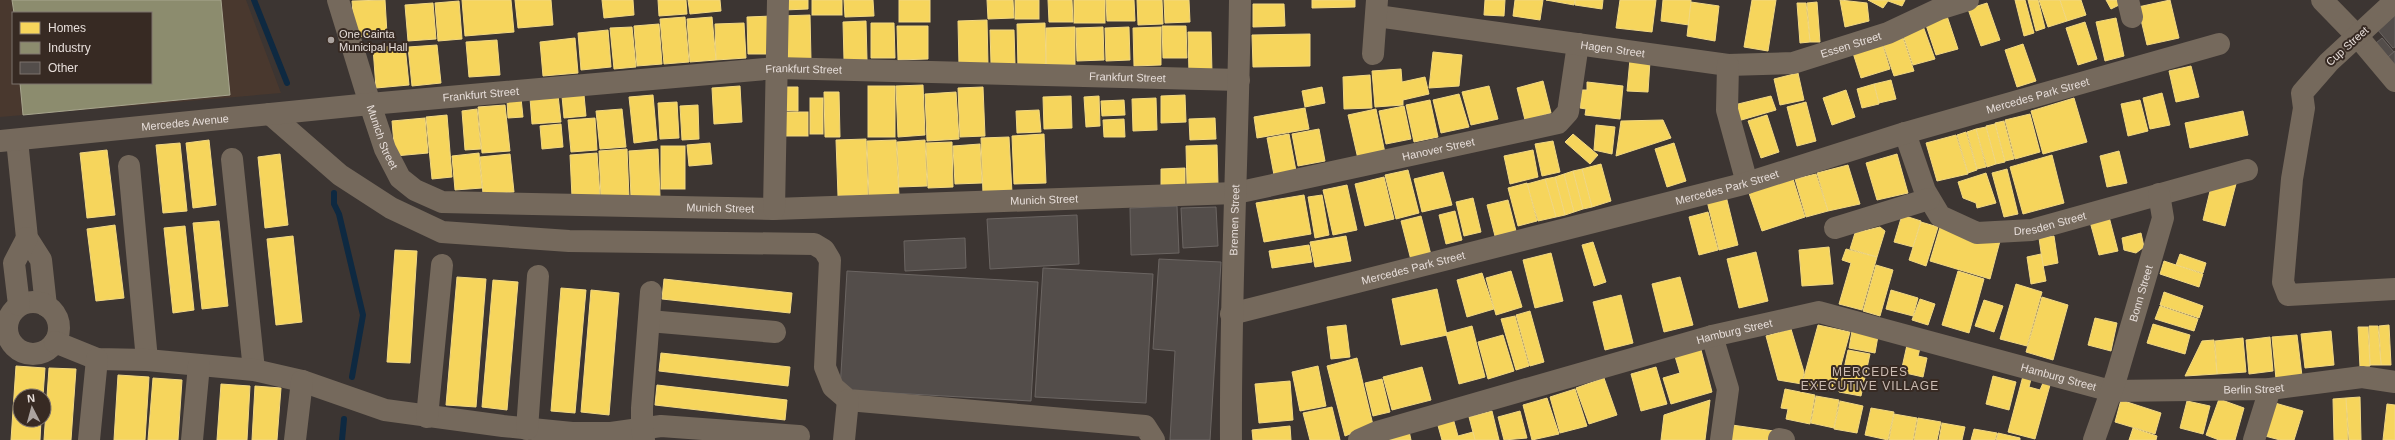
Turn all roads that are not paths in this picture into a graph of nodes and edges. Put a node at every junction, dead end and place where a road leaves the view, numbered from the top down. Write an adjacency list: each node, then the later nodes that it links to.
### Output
1 (338, 0): 17 (street, Munich Street)
2 (778, 0): 14 (street)
3 (1240, 0): 15 (street, Bremen Street)
4 (1968, 0): 7 (street, Essen Street)
5 (2322, 0): 9 (street)
6 (2395, 1): 9 (street, Cup Street)
7 (1940, 5): 13 (street, Essen Street)
8 (1377, 8): 10 (street, Hagen Street); 12 (street, Hagen Street)
9 (2358, 37): 16 (street); 33 (street, Cup Street)
10 (1578, 44): 13 (street, Hagen Street); 25 (street, Hanover Street)
11 (2219, 44): 19 (street, Mercedes Park Street)
12 (1373, 54)
13 (1728, 64): 24 (street)
14 (777, 68): 15 (street, Frankfurt Street); 17 (street, Frankfurt Street); 28 (street)
15 (1239, 80): 25 (street, Bremen Street)
16 (2395, 80)
17 (370, 104): 18 (street, Mercedes Avenue); 28 (street, Munich Street)
18 (270, 114): 20 (street, Mercedes Avenue); 51 (street)
19 (1905, 134): 24 (street, Mercedes Park Street); 27 (street, Dresden Street)
20 (8, 141): 30 (street)
21 (232, 159): 46 (street)
22 (129, 166): 44 (street)
23 (2247, 170): 26 (street, Dresden Street)
24 (1747, 183): 37 (street, Mercedes Park Street)
25 (1236, 193): 28 (street, Munich Street); 37 (street, Bremen Street)
26 (2159, 194): 27 (street, Dresden Street); 50 (street, Bonn Street)
27 (1929, 199): 29 (street)
28 (774, 209)
29 (1835, 228)
30 (27, 238): 35 (street); 36 (street)
31 (442, 264): 52 (street)
32 (538, 276): 53 (street)
33 (2395, 289)
34 (651, 292): 38 (street)
35 (19, 306): 36 (street); 42 (street)
36 (46, 306): 41 (street)
37 (1230, 314): 62 (street, Bremen Street)
38 (648, 321): 39 (street); 55 (street)
39 (775, 332)
40 (1712, 336): 50 (street, Hamburg Street); 63 (street, Hamburg Street); 64 (street)
41 (55, 342): 42 (street); 43 (street)
42 (6, 346)
43 (97, 359): 44 (street); 57 (street)
44 (147, 360): 45 (street)
45 (199, 365): 46 (street); 58 (street)
46 (254, 370): 47 (street)
47 (302, 382): 52 (street); 59 (street)
48 (2395, 382): 49 (street, Berlin Street)
49 (2270, 389): 50 (street, Berlin Street); 66 (street)
50 (2111, 391): 65 (street, Bonn Street)
51 (848, 400): 60 (street); 61 (street)
52 (427, 417): 54 (street)
53 (527, 429): 54 (street); 55 (street)
54 (502, 433)
55 (643, 435): 56 (street)
56 (799, 436)
57 (89, 440)
58 (192, 440)
59 (295, 440)
60 (844, 440)
61 (1154, 440)
62 (1231, 440)
63 (1359, 440)
64 (1721, 440)
65 (2094, 440)
66 (2254, 440)

